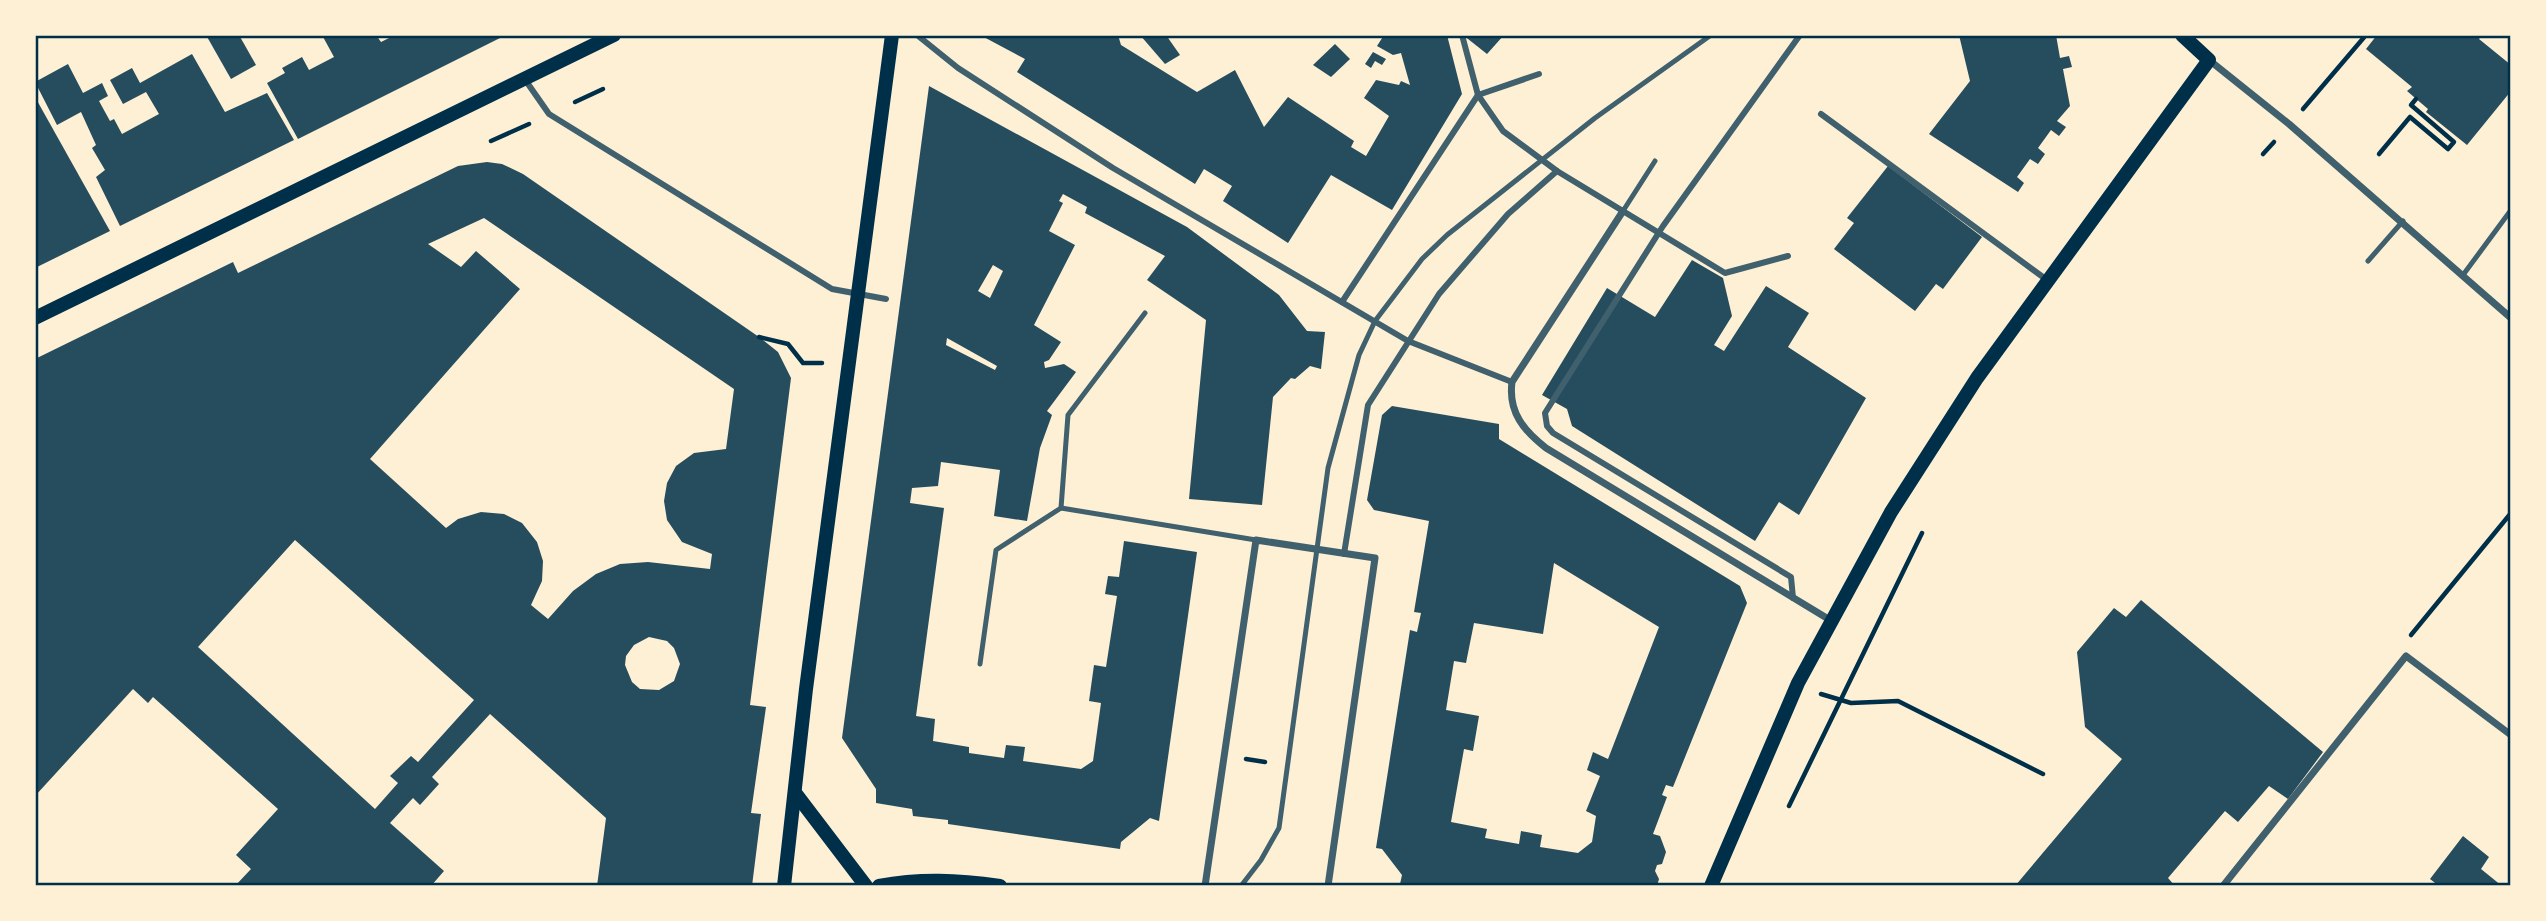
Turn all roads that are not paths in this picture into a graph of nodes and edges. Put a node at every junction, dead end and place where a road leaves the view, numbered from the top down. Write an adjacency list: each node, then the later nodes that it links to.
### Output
1 (614, 35): 10 (main road)
2 (892, 35): 24 (main road)
3 (1462, 35): 11 (street)
4 (1711, 35): 13 (lane)
5 (1800, 35): 19 (street)
6 (2182, 35): 8 (main road)
7 (917, 36): 26 (street)
8 (2209, 60): 18 (street); 23 (main road)
9 (1539, 74): 11 (street)
10 (526, 81): 24 (street); 28 (main road)
11 (1478, 95): 13 (street); 26 (street)
12 (1821, 114): 23 (street)
13 (1540, 159): 15 (street); 30 (lane)
14 (1654, 161): 16 (lane)
15 (1557, 171): 16 (street); 31 (street)
16 (1623, 211): 19 (street); 32 (street)
17 (2511, 211): 22 (lane)
18 (2403, 221): 21 (lane); 22 (street)
19 (1659, 232): 20 (street); 37 (street)
20 (1788, 256)
21 (2368, 261)
22 (2463, 275): 29 (street)
23 (2047, 280): 38 (main road)
24 (858, 293): 25 (street); 41 (main road)
25 (886, 299)
26 (1342, 302): 30 (street)
27 (1145, 313): 33 (lane)
28 (35, 318)
29 (2511, 318)
30 (1375, 321): 31 (street); 35 (lane)
31 (1408, 341): 32 (street); 36 (street)
32 (1512, 382): 37 (street)
33 (1061, 508): 34 (lane); 39 (lane)
34 (1255, 540): 35 (street); 46 (street)
35 (1317, 550): 36 (street); 47 (lane)
36 (1344, 554): 48 (street)
37 (1793, 599): 38 (street)
38 (1830, 620): 49 (main road)
39 (980, 664)
40 (2511, 735): 50 (street)
41 (796, 794): 42 (main road); 43 (main road)
42 (785, 886)
43 (866, 886)
44 (879, 886): 45 (main road)
45 (1000, 886)
46 (1205, 886)
47 (1241, 886)
48 (1328, 886)
49 (1711, 886)
50 (2223, 886)

